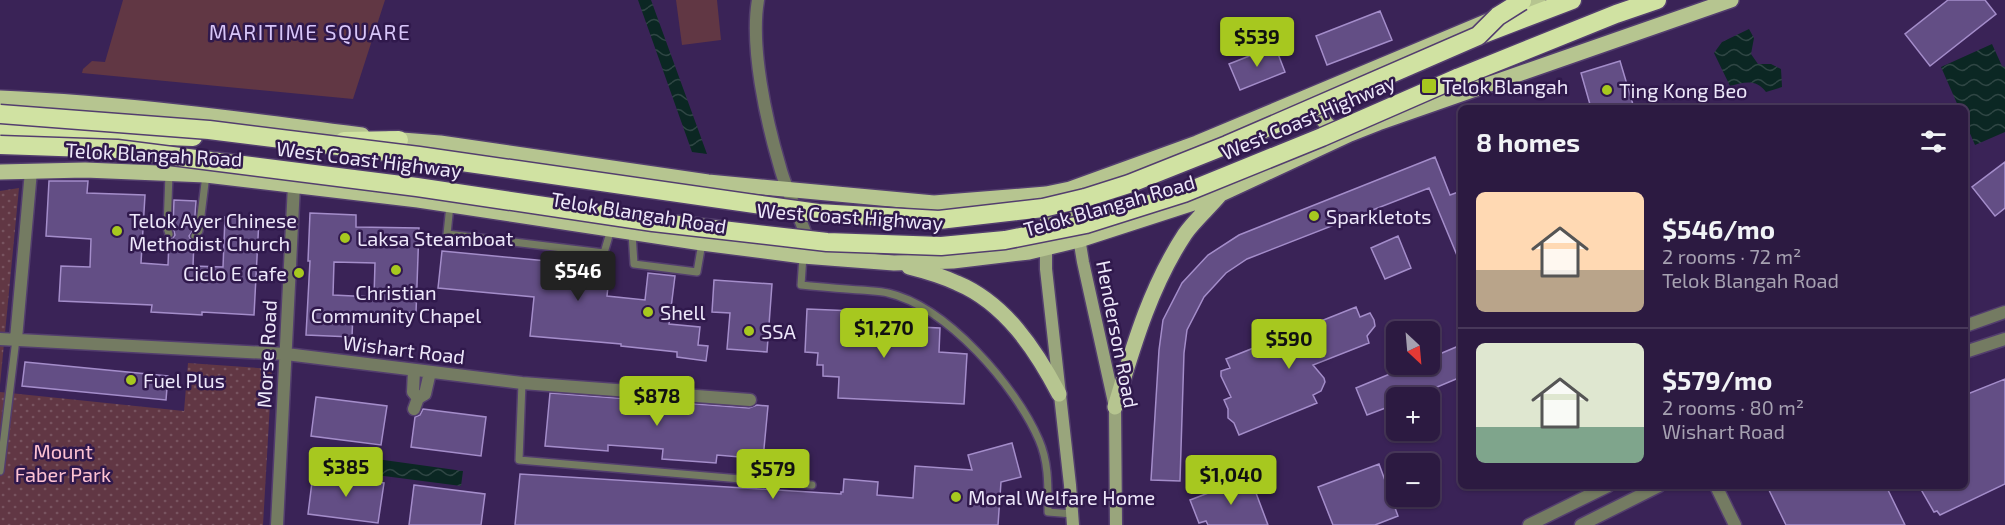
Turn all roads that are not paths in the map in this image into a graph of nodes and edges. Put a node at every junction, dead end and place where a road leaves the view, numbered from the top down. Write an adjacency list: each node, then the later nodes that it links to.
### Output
1 (758, 0): 21 (street)
2 (1526, 0): 7 (highway, bridge)
3 (1538, 0): 8 (main road, Telok Blangah Road)
4 (1572, 0): 7 (highway, West Coast Highway)
5 (1657, 0): 14 (highway, West Coast Highway, bridge)
6 (1731, 0): 12 (main road, Telok Blangah Road)
7 (1478, 36): 10 (highway, West Coast Highway, bridge)
8 (1320, 92): 12 (main road); 20 (main road, Telok Blangah Road)
9 (0, 98): 13 (main road, Telok Blangah Road)
10 (0, 114)
11 (0, 130): 13 (highway)
12 (1350, 134): 23 (main road, Telok Blangah Road)
13 (399, 140): 21 (main road, Telok Blangah Road)
14 (0, 145)
15 (31, 171): 16 (main road, Telok Blangah Road); 17 (main road, Telok Blangah Road); 38 (street)
16 (0, 172)
17 (169, 173): 18 (main road, Telok Blangah Road); 27 (lane)
18 (206, 175): 19 (main road, Telok Blangah Road); 28 (lane)
19 (294, 185): 24 (main road, Telok Blangah Road); 41 (street, Morse Road)
20 (1070, 189): 22 (main road, Telok Blangah Road); 29 (main road, Henderson Road)
21 (788, 190): 22 (main road, Telok Blangah Road); 33 (street)
22 (1046, 194): 31 (main road)
23 (1221, 194): 29 (main road, Telok Blangah Road); 47 (main road)
24 (450, 205): 25 (main road, Telok Blangah Road); 25 (lane)
25 (611, 229): 26 (main road, Telok Blangah Road)
26 (632, 232): 30 (main road, Telok Blangah Road); 30 (lane)
27 (169, 234)
28 (195, 236)
29 (1079, 240): 31 (main road, Telok Blangah Road); 47 (main road, Henderson Road)
30 (702, 243): 32 (main road, Telok Blangah Road)
31 (1046, 248): 34 (main road, Telok Blangah Road); 45 (main road)
32 (803, 256): 33 (main road, Telok Blangah Road); 53 (lane)
33 (825, 259): 34 (main road, Telok Blangah Road)
34 (894, 263): 45 (main road)
35 (2005, 312): 36 (street)
36 (1968, 325)
37 (0, 339): 38 (street, Wishart Road)
38 (16, 339): 41 (street, Wishart Road); 48 (lane)
39 (2005, 339): 40 (street)
40 (1968, 351)
41 (286, 354): 42 (street, Wishart Road); 54 (street, Morse Road)
42 (414, 370): 43 (street, Wishart Road); 43 (street)
43 (430, 372): 44 (street, Wishart Road)
44 (522, 383): 46 (street, Wishart Road); 49 (lane)
45 (1059, 394): 53 (main road)
46 (750, 400)
47 (1115, 407): 55 (main road, Henderson Road)
48 (0, 471)
49 (812, 485)
50 (1602, 489): 56 (street)
51 (1653, 489): 57 (street)
52 (1717, 489): 58 (street)
53 (1073, 519)
54 (277, 525)
55 (1116, 525)
56 (1529, 525)
57 (1581, 525)
58 (1735, 525)

